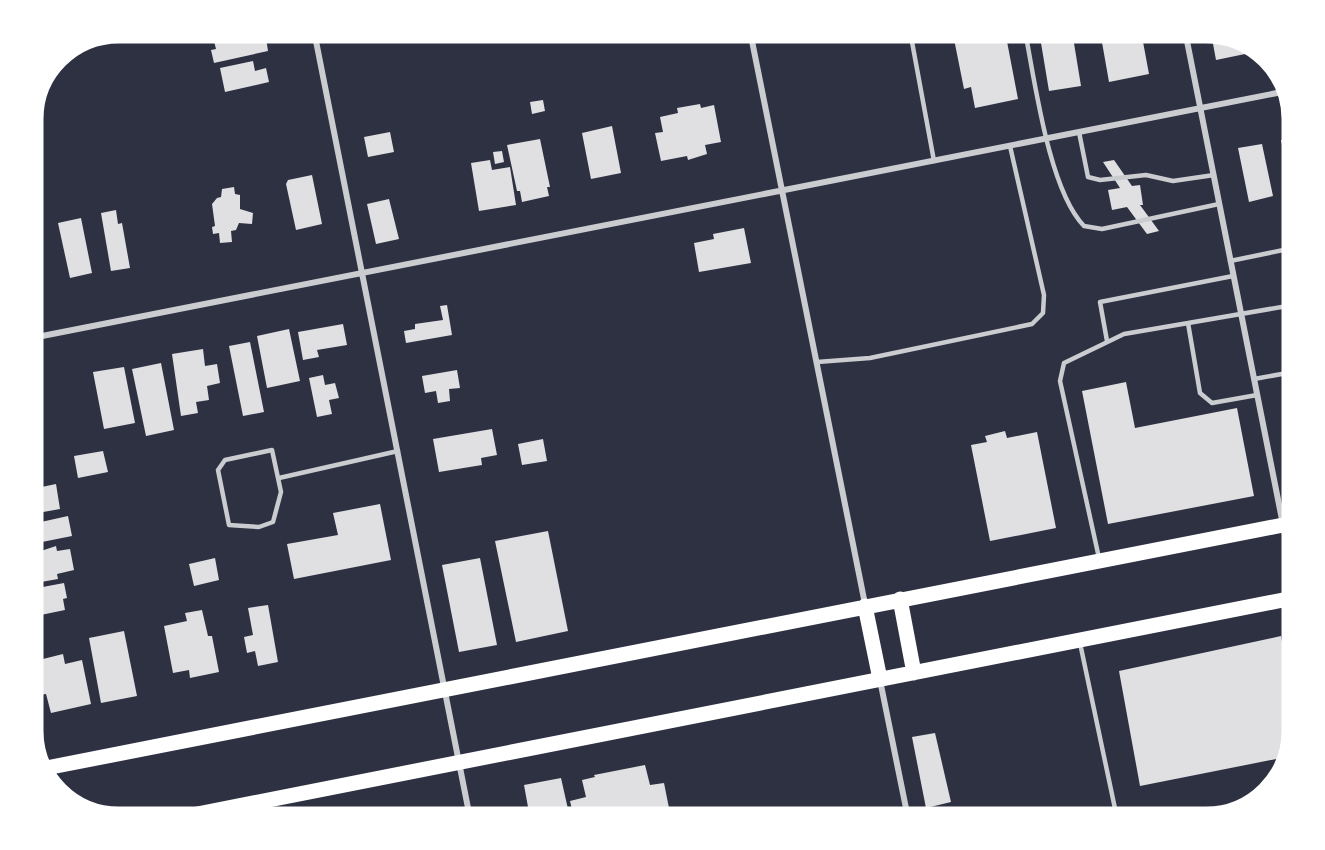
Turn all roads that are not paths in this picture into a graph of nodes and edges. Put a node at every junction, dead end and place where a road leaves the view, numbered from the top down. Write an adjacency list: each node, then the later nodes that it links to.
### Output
1 (316, 42): 17 (street)
2 (752, 42): 13 (street)
3 (912, 42): 11 (lane)
4 (1027, 42): 9 (lane)
5 (1187, 42): 7 (street)
6 (1278, 93): 7 (street)
7 (1200, 108): 8 (street); 12 (street)
8 (1079, 132): 9 (street); 12 (lane)
9 (1048, 138): 10 (street); 14 (lane)
10 (1010, 146): 11 (street); 24 (lane)
11 (934, 160): 13 (street)
12 (1214, 175): 14 (street)
13 (782, 190): 17 (street); 24 (street)
14 (1220, 204): 16 (street)
15 (1283, 250): 16 (lane)
16 (1230, 261): 18 (street)
17 (362, 272): 22 (street); 28 (street)
18 (1233, 276): 20 (street); 23 (lane)
19 (1283, 307): 20 (lane)
20 (1242, 314): 21 (lane); 26 (street)
21 (1188, 323): 23 (lane); 27 (lane)
22 (42, 336)
23 (1107, 341): 32 (lane)
24 (817, 362): 35 (street)
25 (1283, 374): 26 (lane)
26 (1254, 379): 27 (street)
27 (1257, 394): 30 (street)
28 (398, 451): 29 (lane); 39 (street)
29 (279, 478): 29 (lane)
30 (1283, 503)
31 (1283, 525): 32 (main road)
32 (1099, 560): 33 (main road)
33 (900, 599): 35 (main road); 37 (main road)
34 (1283, 600): 36 (main road)
35 (865, 606): 38 (main road); 39 (main road)
36 (1079, 640): 37 (main road); 45 (lane)
37 (914, 673): 38 (main road)
38 (880, 680): 40 (main road); 44 (street)
39 (445, 689): 40 (street); 41 (main road)
40 (459, 763): 42 (main road); 43 (street)
41 (51, 767)
42 (232, 808)
43 (468, 808)
44 (906, 808)
45 (1115, 808)

